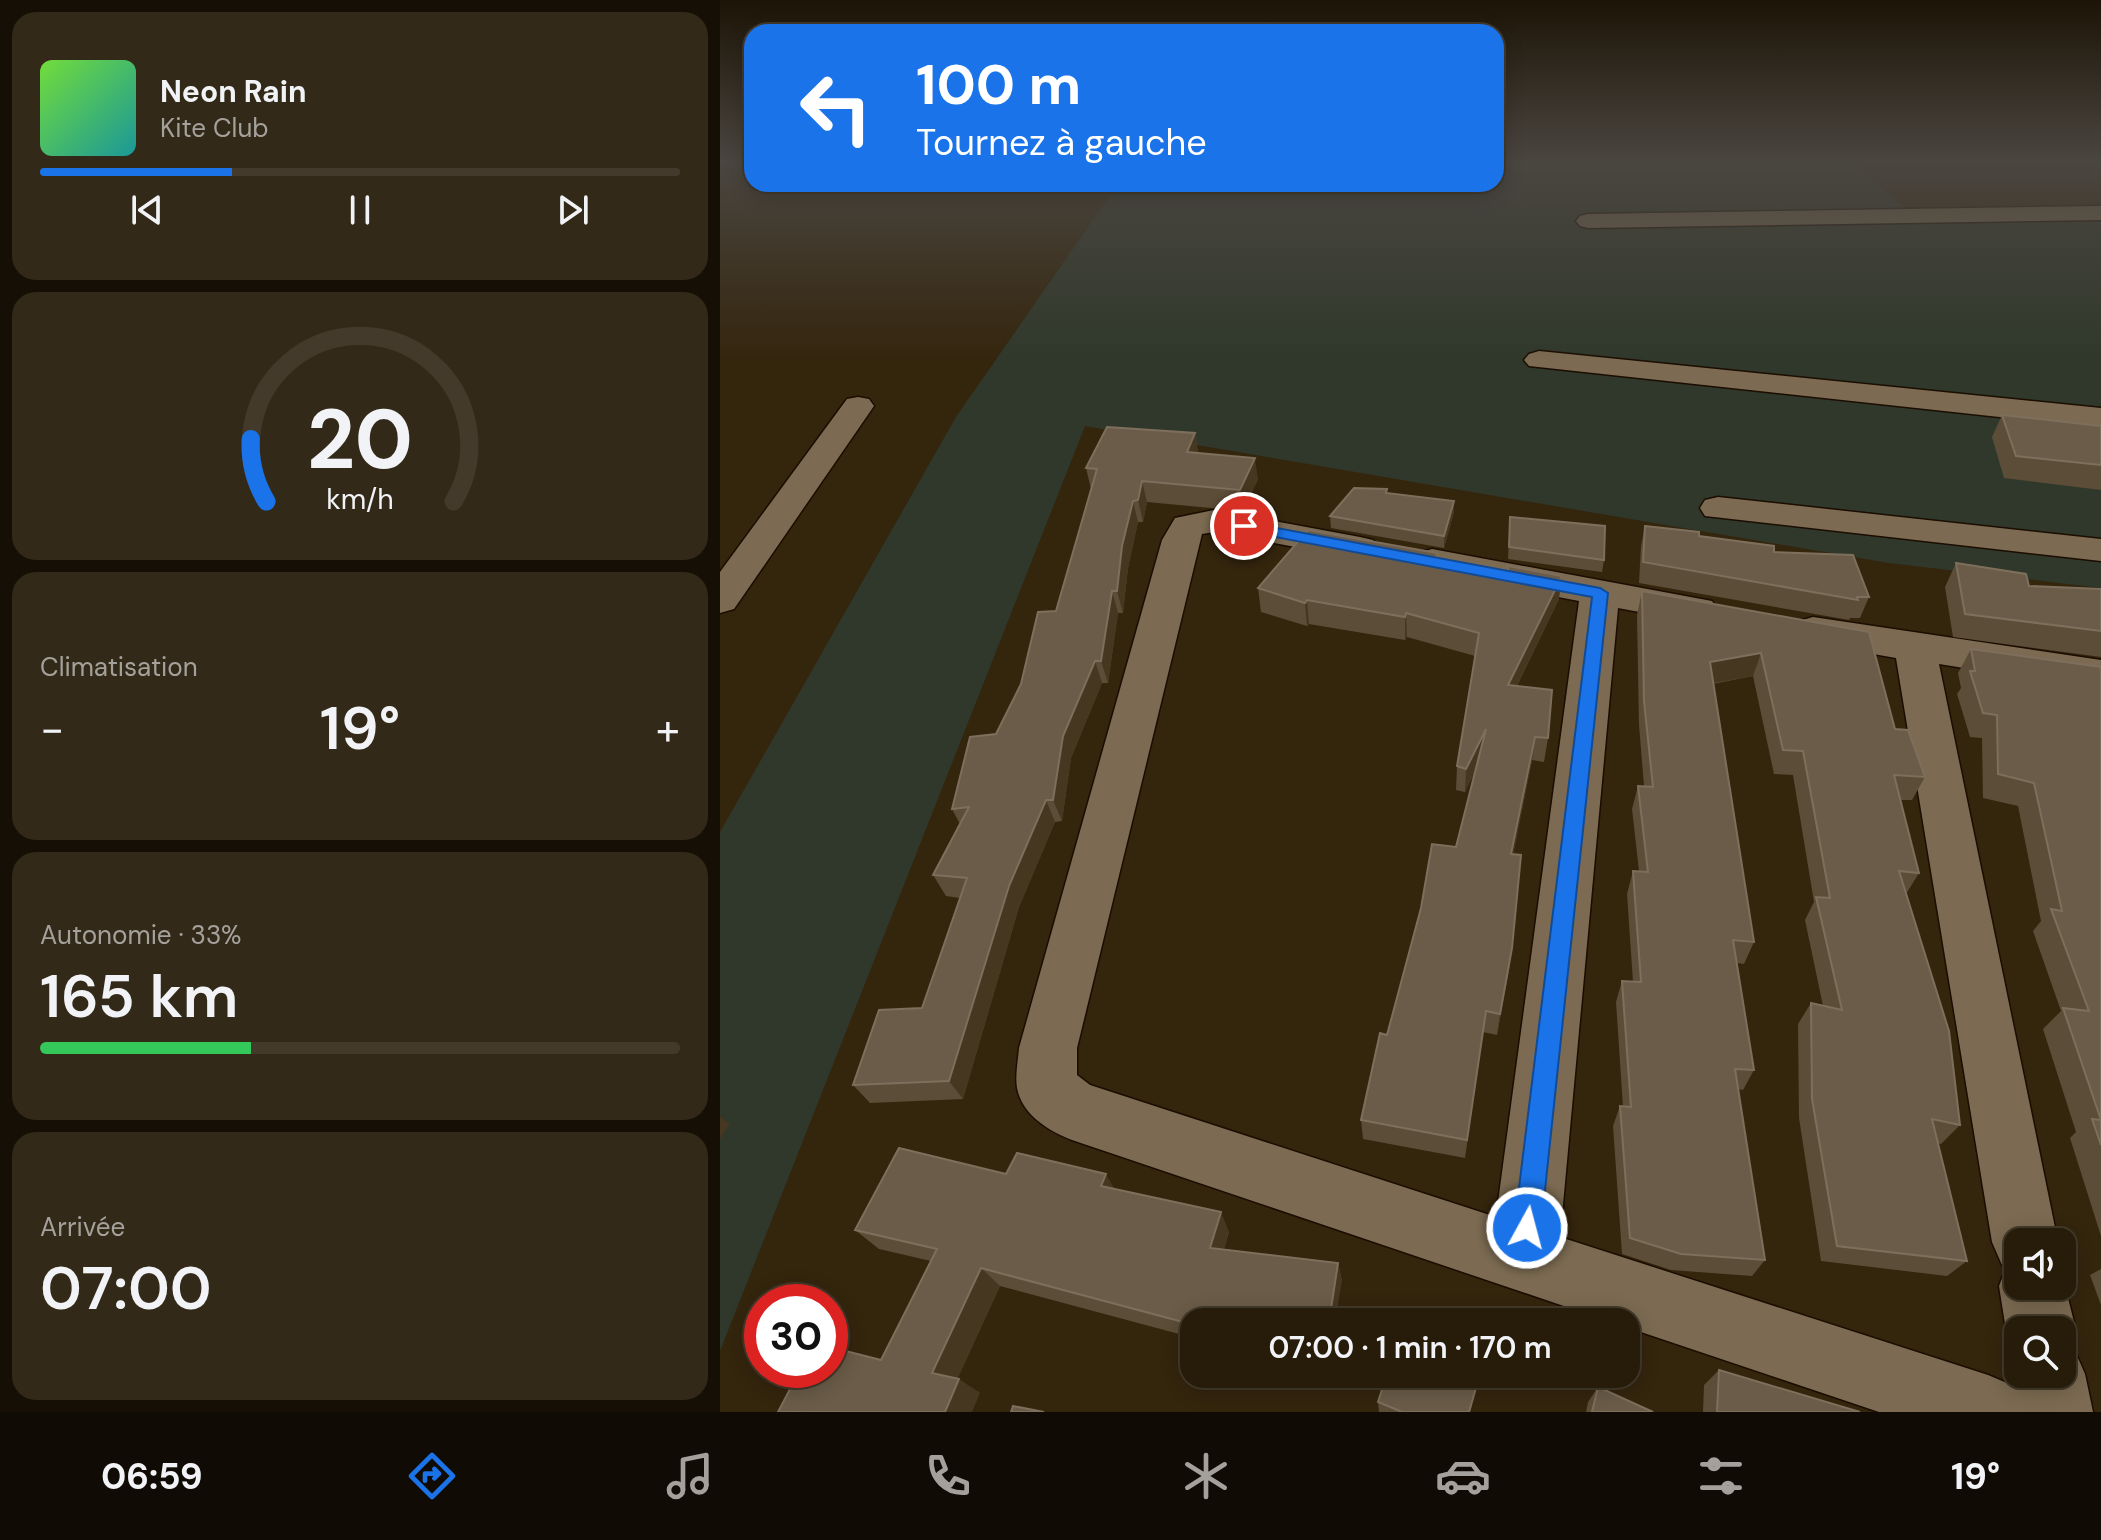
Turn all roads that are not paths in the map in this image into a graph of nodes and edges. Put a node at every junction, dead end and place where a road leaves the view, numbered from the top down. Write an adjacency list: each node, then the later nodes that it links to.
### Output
1 (1539, 360): 3 (street)
2 (858, 406): 7 (street)
3 (2101, 418)
4 (1718, 508): 5 (street)
5 (2101, 550)
6 (1600, 593): 8 (street); 13 (street); 13 (street)
7 (720, 600)
8 (1726, 615)
9 (1773, 624): 10 (street)
10 (1915, 649): 11 (street); 12 (street)
11 (2101, 675)
12 (2022, 1228)
13 (1524, 1260): 15 (street)
14 (2052, 1388): 16 (street)
15 (1988, 1412)
16 (2056, 1412)

